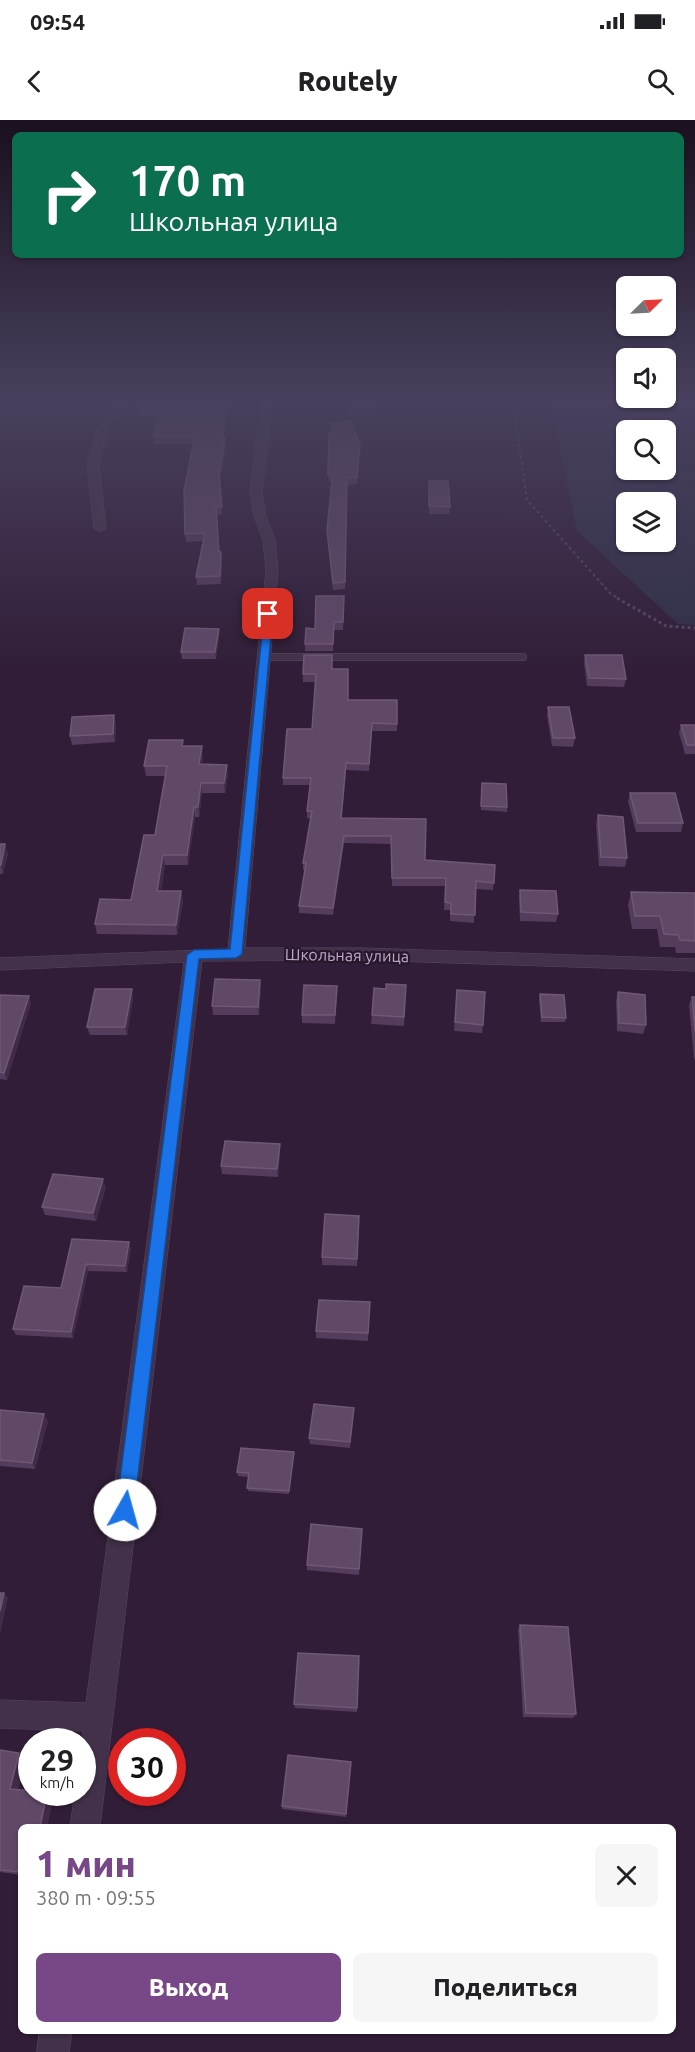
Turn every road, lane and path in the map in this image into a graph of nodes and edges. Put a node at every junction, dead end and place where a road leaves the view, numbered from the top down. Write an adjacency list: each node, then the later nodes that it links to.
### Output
1 (96, 492): 4 (street)
2 (256, 492): 6 (street)
3 (525, 492): 5 (path)
4 (100, 528)
5 (695, 628)
6 (264, 657): 7 (lane); 8 (street)
7 (523, 657)
8 (236, 954): 9 (street, Школьная улица); 11 (street, Школьная улица)
9 (194, 955): 10 (street, Школьная улица); 13 (street)
10 (0, 964)
11 (695, 965)
12 (0, 1714): 13 (street)
13 (100, 1718): 14 (street)
14 (84, 1824)
15 (56, 2034): 16 (street)
16 (53, 2052)

